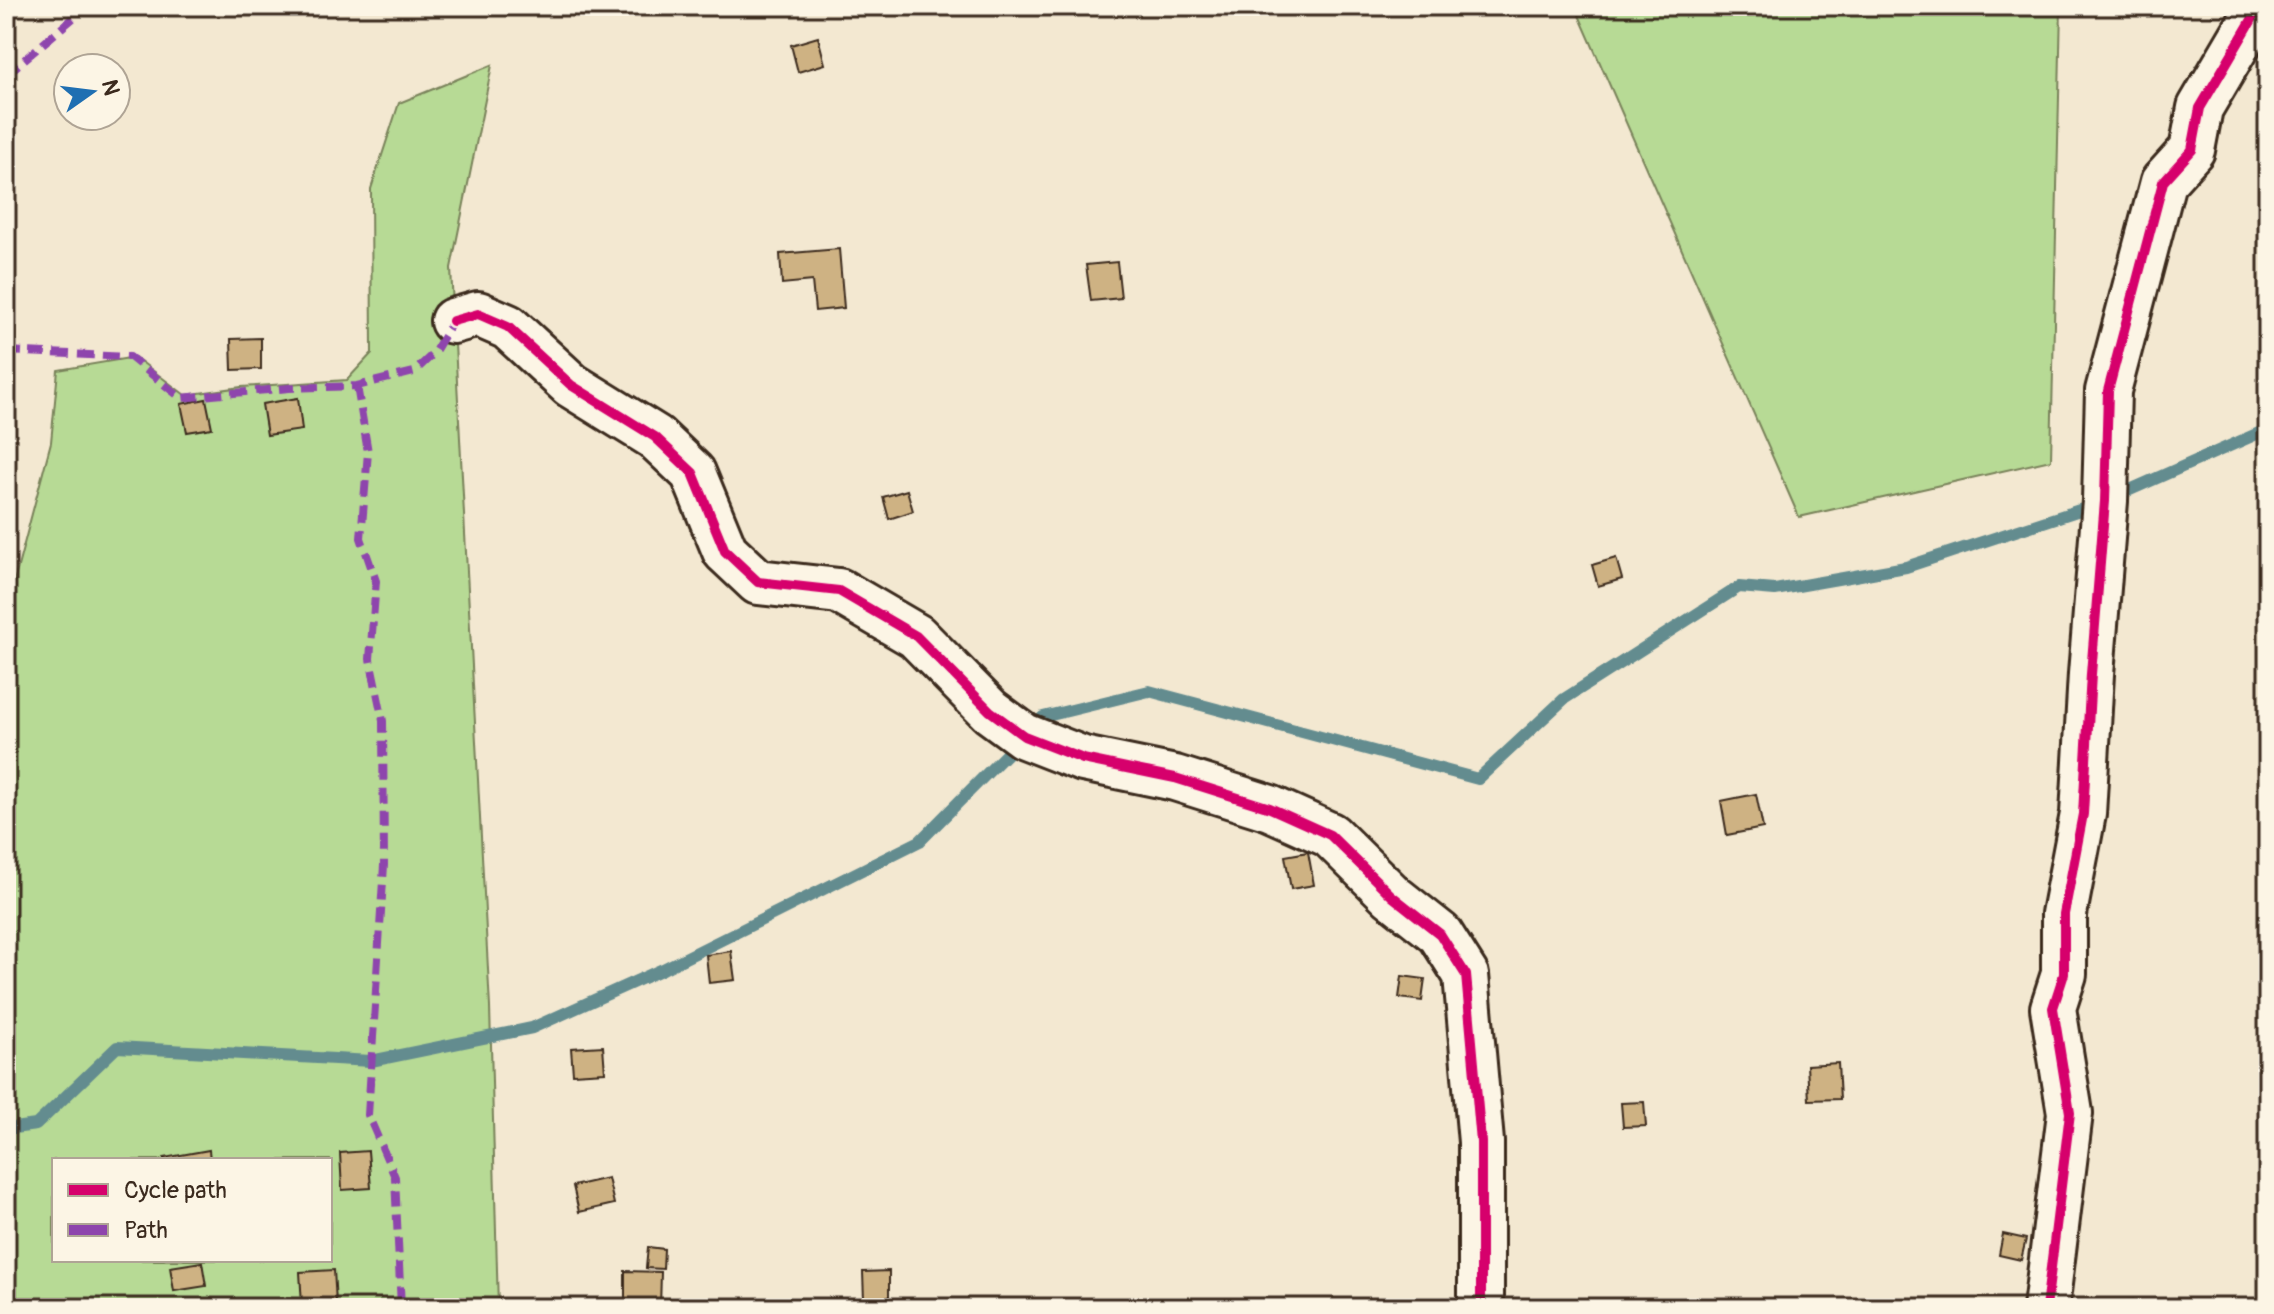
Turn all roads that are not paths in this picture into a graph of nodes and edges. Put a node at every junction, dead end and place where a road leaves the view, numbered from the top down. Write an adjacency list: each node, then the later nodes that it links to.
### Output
1 (2260, 6): 4 (street)
2 (453, 321): 3 (street)
3 (1481, 1308)
4 (2046, 1308)

